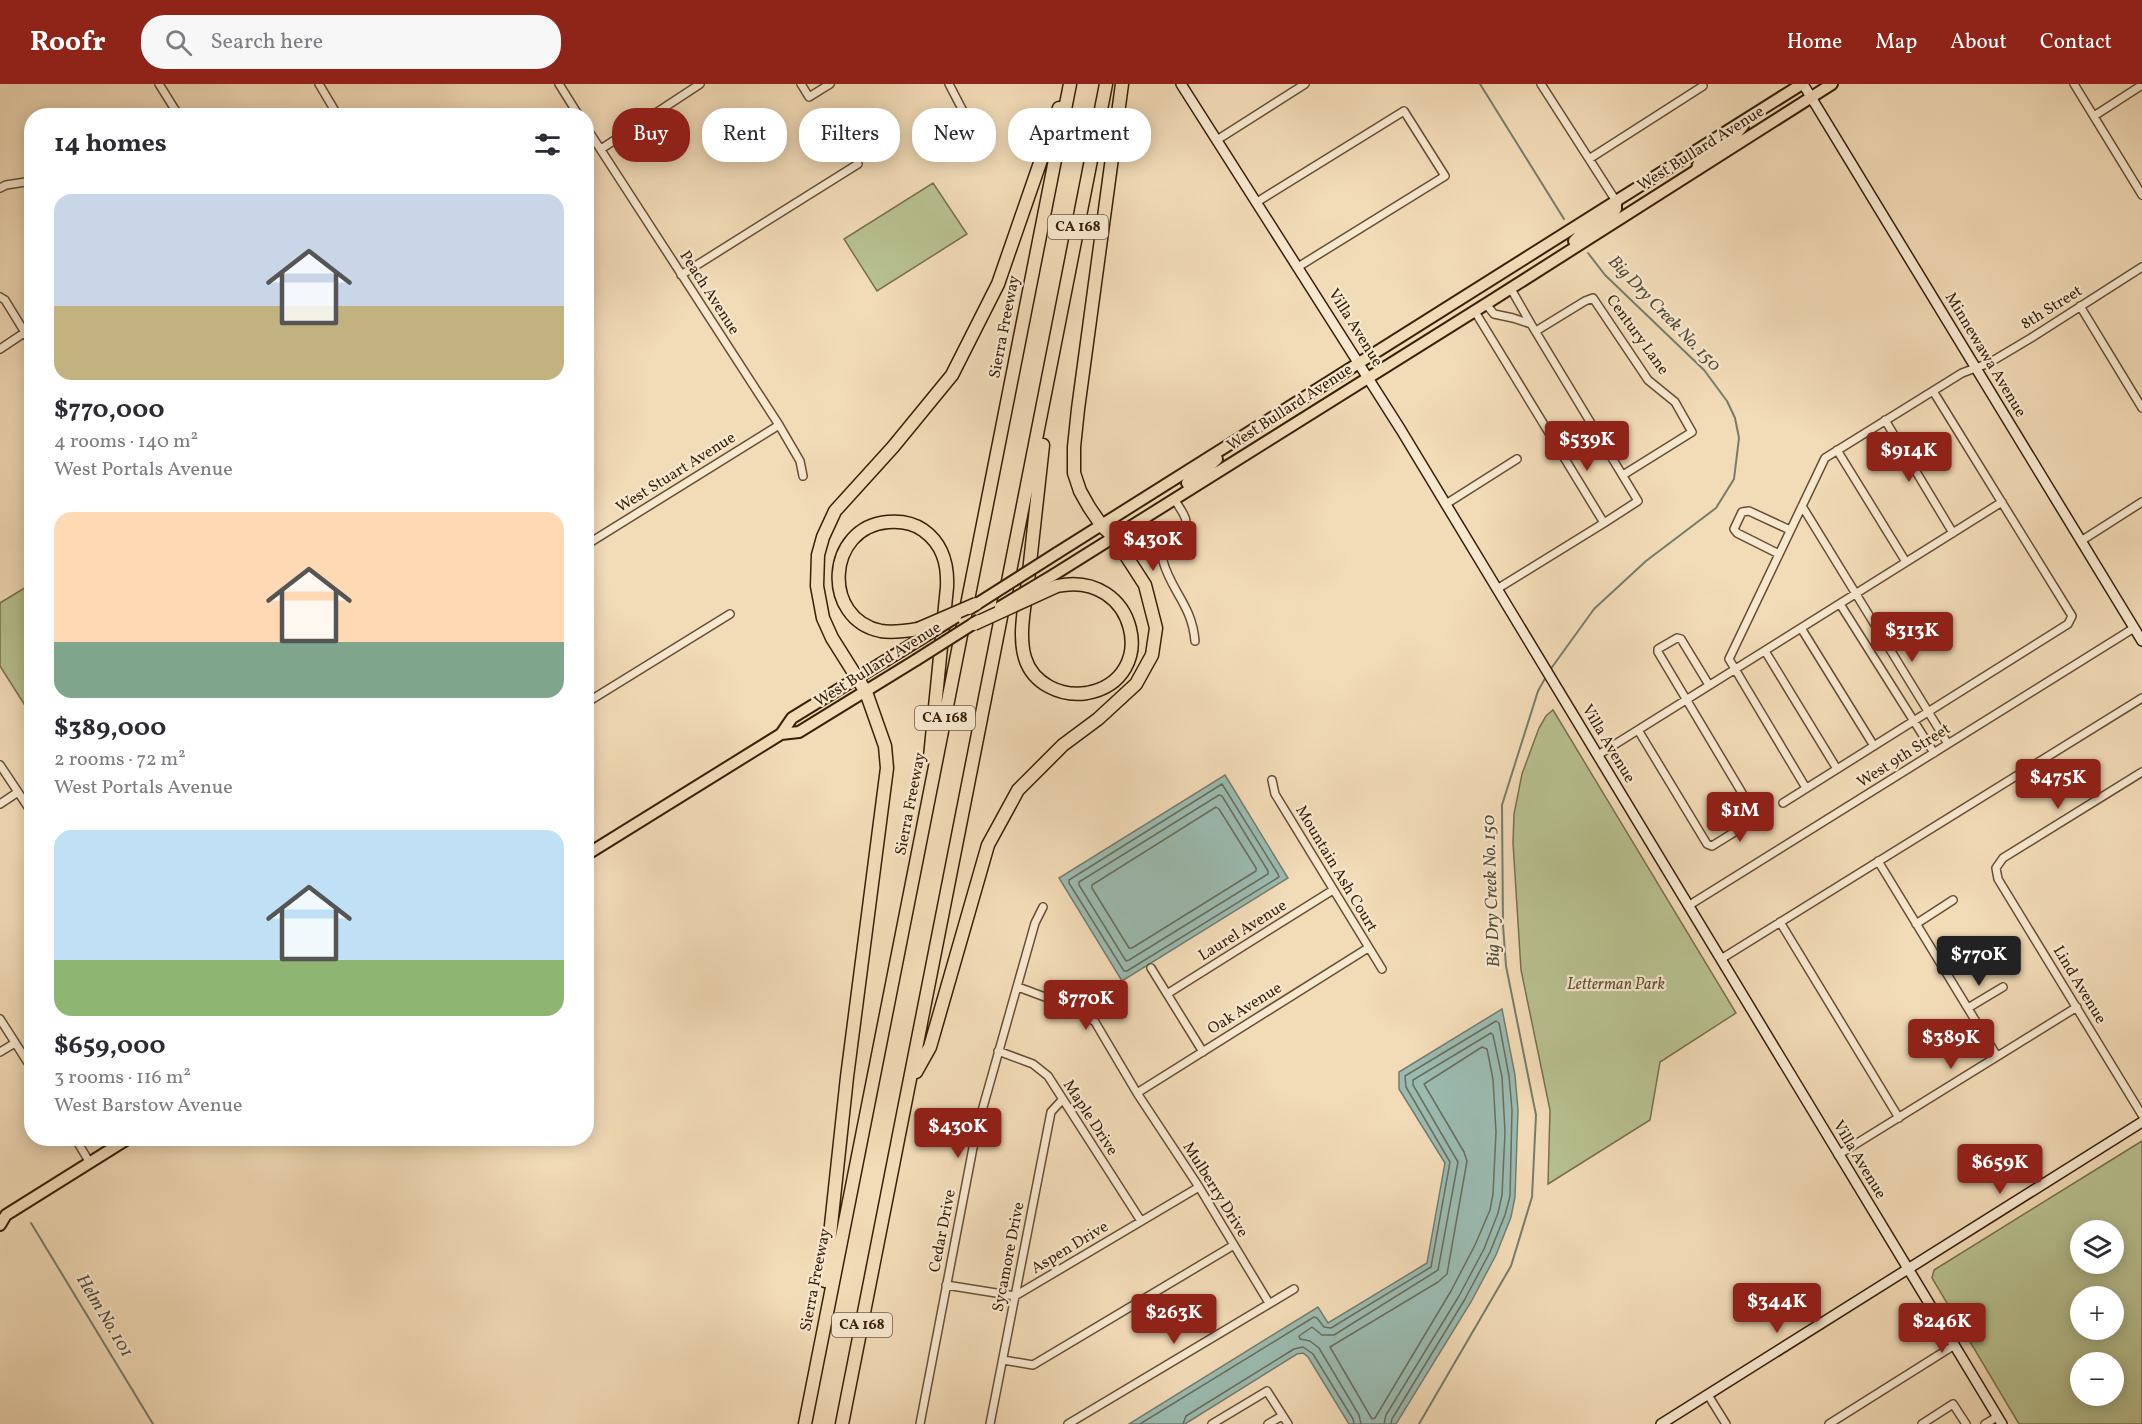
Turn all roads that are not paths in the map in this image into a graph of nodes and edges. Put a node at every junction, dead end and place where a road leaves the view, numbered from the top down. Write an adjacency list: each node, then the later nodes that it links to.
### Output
1 (159, 84): 20 (street)
2 (319, 84): 21 (street)
3 (559, 84): 22 (street)
4 (700, 84): 28 (street)
5 (801, 84): 6 (street)
6 (830, 84)
7 (949, 84): 23 (street)
8 (1068, 84): 91 (highway); 114 (highway, Sierra Freeway / CA 168)
9 (1106, 84): 52 (highway, CA 168)
10 (1122, 84): 69 (highway)
11 (1181, 84): 27 (main road, Villa Avenue)
12 (1305, 84): 27 (street)
13 (1541, 84): 29 (street)
14 (1802, 84): 19 (main road, Minnewawa Avenue); 24 (main road, West Bullard Avenue)
15 (1832, 84): 19 (main road, West Bullard Avenue)
16 (2074, 84): 25 (street)
17 (2142, 85): 25 (street)
18 (1703, 86): 29 (street)
19 (1811, 98): 31 (main road, West Bullard Avenue); 51 (main road, Minnewawa Avenue)
20 (174, 108)
21 (333, 108)
22 (574, 108)
23 (961, 108)
24 (1754, 114): 31 (main road); 35 (main road, West Bullard Avenue)
25 (2094, 116): 34 (street)
26 (594, 139): 28 (street, Peach Avenue)
27 (1217, 140): 36 (main road, Villa Avenue)
28 (601, 149): 40 (street, Peach Avenue)
29 (1589, 159): 35 (street)
30 (858, 164): 40 (street)
31 (1697, 170): 37 (main road, West Bullard Avenue)
32 (24, 182): 33 (street)
33 (0, 188)
34 (2142, 195)
35 (1616, 201): 37 (main road); 50 (main road, West Bullard Avenue)
36 (1257, 202): 38 (main road, Villa Avenue); 38 (street)
37 (1554, 260): 41 (main road, West Bullard Avenue)
38 (1298, 267): 50 (main road, Villa Avenue)
39 (2142, 267): 44 (street, 8th Street)
40 (681, 275): 57 (street, Peach Avenue)
41 (1511, 289): 43 (main road, West Bullard Avenue); 46 (street)
42 (0, 297): 48 (street)
43 (1486, 304): 45 (main road, West Bullard Avenue); 46 (street)
44 (2080, 306): 51 (street, 8th Street); 55 (street)
45 (1474, 310): 53 (main road, West Bullard Avenue); 68 (street)
46 (1531, 324): 47 (street)
47 (1536, 332): 61 (street); 61 (street, Century Lane)
48 (24, 333): 49 (street)
49 (0, 349)
50 (1359, 363): 53 (main road, Villa Avenue); 58 (main road, West Bullard Avenue)
51 (1976, 368): 54 (street, 8th Street); 74 (main road, Minnewawa Avenue)
52 (1051, 369): 77 (highway); 139 (highway, CA 168)
53 (1368, 376): 63 (main road, West Bullard Avenue); 66 (main road, Villa Avenue)
54 (1933, 391): 56 (street, 8th Street); 64 (street)
55 (2142, 408)
56 (1885, 420): 59 (street, 8th Street); 71 (street)
57 (779, 425): 62 (street, Peach Avenue); 73 (street, West Stuart Avenue)
58 (1237, 441): 63 (main road); 69 (main road, West Bullard Avenue)
59 (1837, 450): 67 (street, 8th Street); 76 (street)
60 (1517, 459): 66 (street)
61 (1623, 475): 68 (street)
62 (803, 476)
63 (1175, 500): 72 (main road, West Bullard Avenue); 87 (street)
64 (2002, 502): 71 (street); 97 (street)
65 (2142, 502): 74 (street)
66 (1446, 504): 78 (main road, Villa Avenue)
67 (1802, 506): 70 (street, 8th Street); 79 (street)
68 (1604, 523): 78 (street)
69 (1102, 526): 72 (highway); 80 (main road, West Bullard Avenue, bridge)
70 (1790, 531): 75 (street, 8th Street); 75 (street)
71 (1953, 533): 76 (street)
72 (1114, 537): 77 (main road, West Bullard Avenue); 139 (highway)
73 (594, 540)
74 (2081, 541): 85 (main road, Minnewawa Avenue)
75 (1779, 554): 90 (street, 8th Street)
76 (1906, 562): 79 (street)
77 (1056, 580): 83 (highway, bridge)
78 (1497, 589): 104 (main road, Villa Avenue)
79 (1855, 594): 81 (street); 97 (street)
80 (976, 604): 86 (highway, bridge)
81 (1840, 604): 84 (street); 98 (street)
82 (730, 614): 94 (street)
83 (974, 624): 93 (main road, West Bullard Avenue, bridge)
84 (1801, 628): 89 (street); 102 (street)
85 (2134, 628): 88 (main road, Minnewawa Avenue); 101 (street, West 9th Street)
86 (918, 635): 91 (main road, West Bullard Avenue); 114 (highway)
87 (1195, 641)
88 (2142, 641)
89 (1765, 651): 90 (street); 106 (street)
90 (1735, 669): 92 (street); 109 (street)
91 (857, 678): 93 (highway); 100 (main road, West Bullard Avenue)
92 (1709, 685): 96 (street); 96 (street)
93 (866, 692): 100 (main road, West Bullard Avenue); 159 (highway)
94 (594, 698)
95 (2142, 698): 116 (street)
96 (1686, 700): 99 (street); 99 (street)
97 (1928, 711): 98 (street); 101 (street)
98 (1913, 721): 102 (street); 103 (street)
99 (1638, 730): 104 (street)
100 (781, 734): 115 (main road, West Bullard Avenue)
101 (1948, 744): 103 (street, West 9th Street)
102 (1874, 746): 106 (street)
103 (1934, 753): 119 (street, West 9th Street)
104 (1598, 755): 119 (main road, Villa Avenue)
105 (0, 765): 110 (street)
106 (1837, 769): 109 (street)
107 (2142, 772): 130 (street, Lind Avenue)
108 (1272, 780): 117 (street, Mountain Ash Court)
109 (1806, 788): 112 (street)
110 (18, 792): 111 (street); 113 (street)
111 (24, 801)
112 (1784, 803)
113 (0, 804)
114 (922, 838): 159 (highway, Sierra Freeway / CA 168)
115 (594, 850)
116 (1878, 861): 121 (street); 122 (street)
117 (1333, 891): 123 (street, Mountain Ash Court); 129 (street, Laurel Avenue)
118 (1953, 900): 122 (street)
119 (1688, 906): 124 (main road, Villa Avenue)
120 (1043, 907): 127 (street, Cedar Drive)
121 (1780, 922): 124 (street); 143 (street)
122 (1916, 924): 131 (street)
123 (1368, 948): 126 (street, Mountain Ash Court); 136 (street, Oak Avenue)
124 (1721, 959): 147 (main road, Villa Avenue)
125 (1151, 968): 129 (street)
126 (1382, 969)
127 (1018, 987): 134 (street, Cedar Drive); 140 (street, Mulberry Drive)
128 (2003, 987): 131 (street)
129 (1167, 994): 136 (street)
130 (2077, 1007): 138 (street); 142 (street, Lind Avenue)
131 (1968, 1008): 138 (street)
132 (0, 1019): 133 (street)
133 (15, 1042): 135 (street); 137 (street)
134 (998, 1051): 141 (street, Maple Drive); 154 (street, Cedar Drive)
135 (0, 1052)
136 (1203, 1052): 140 (street, Oak Avenue)
137 (24, 1056)
138 (1997, 1056): 143 (street)
139 (909, 1084): 165 (highway, CA 168)
140 (1137, 1093): 149 (street, Mulberry Drive)
141 (1062, 1100): 151 (street, Maple Drive); 156 (street, Sycamore Drive)
142 (2142, 1115)
143 (1899, 1118): 147 (street)
144 (2142, 1122): 153 (main road)
145 (80, 1146): 148 (street)
146 (117, 1146): 148 (main road)
147 (1838, 1155): 153 (main road, Villa Avenue)
148 (90, 1163): 150 (main road)
149 (1198, 1187): 151 (street, Aspen Drive); 152 (street, Mulberry Drive)
150 (2, 1219)
151 (1141, 1221): 156 (street, Aspen Drive)
152 (1234, 1245): 157 (street, Mulberry Drive); 160 (street)
153 (1908, 1269): 158 (main road, Villa Avenue); 161 (main road)
154 (946, 1285): 156 (street); 166 (street, Cedar Drive)
155 (1294, 1289): 157 (street)
156 (1015, 1296): 160 (street, Sycamore Drive)
157 (1269, 1303): 168 (street)
158 (1953, 1346): 163 (main road, Villa Avenue); 174 (street)
159 (818, 1351): 164 (highway, Sierra Freeway / CA 168)
160 (1003, 1360): 167 (street, Sycamore Drive)
161 (1708, 1395): 172 (main road); 173 (street)
162 (1282, 1416): 169 (street); 170 (street); 171 (street)
163 (1999, 1420): 177 (street)
164 (805, 1424)
165 (842, 1424)
166 (920, 1424)
167 (990, 1424)
168 (1068, 1424)
169 (1212, 1424)
170 (1268, 1424)
171 (1288, 1424)
172 (1661, 1424)
173 (1726, 1424)
174 (1829, 1424)
175 (1922, 1424): 176 (street)
176 (1966, 1424)
177 (1985, 1424)

